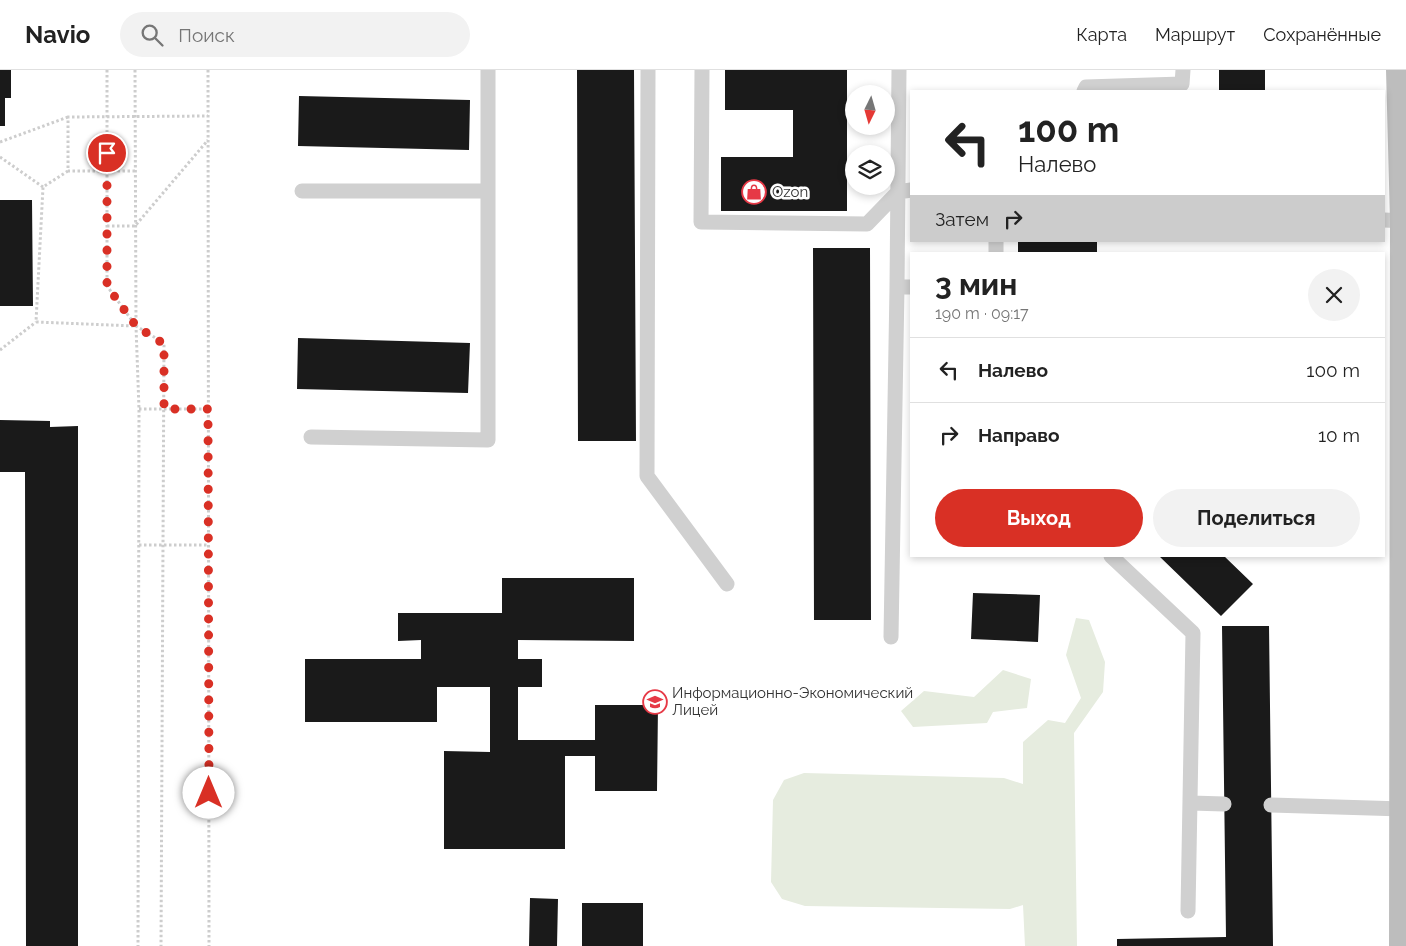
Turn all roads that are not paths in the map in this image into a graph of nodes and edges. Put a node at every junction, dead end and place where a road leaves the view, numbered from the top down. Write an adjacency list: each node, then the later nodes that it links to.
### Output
1 (488, 70): 9 (lane)
2 (648, 70): 15 (lane)
3 (702, 70): 10 (lane)
4 (899, 70): 10 (lane)
5 (1183, 70): 7 (lane)
6 (1400, 70): 11 (main road)
7 (1084, 90)
8 (302, 190): 9 (lane)
9 (488, 191): 13 (lane)
10 (904, 191): 12 (lane)
11 (1398, 221): 20 (main road)
12 (904, 287): 16 (lane)
13 (311, 437)
14 (1112, 557): 17 (lane)
15 (727, 584)
16 (891, 637)
17 (1191, 802): 18 (lane); 21 (lane)
18 (1224, 804)
19 (1271, 805): 20 (lane)
20 (1403, 809): 22 (main road)
21 (1188, 911)
22 (1403, 946)

